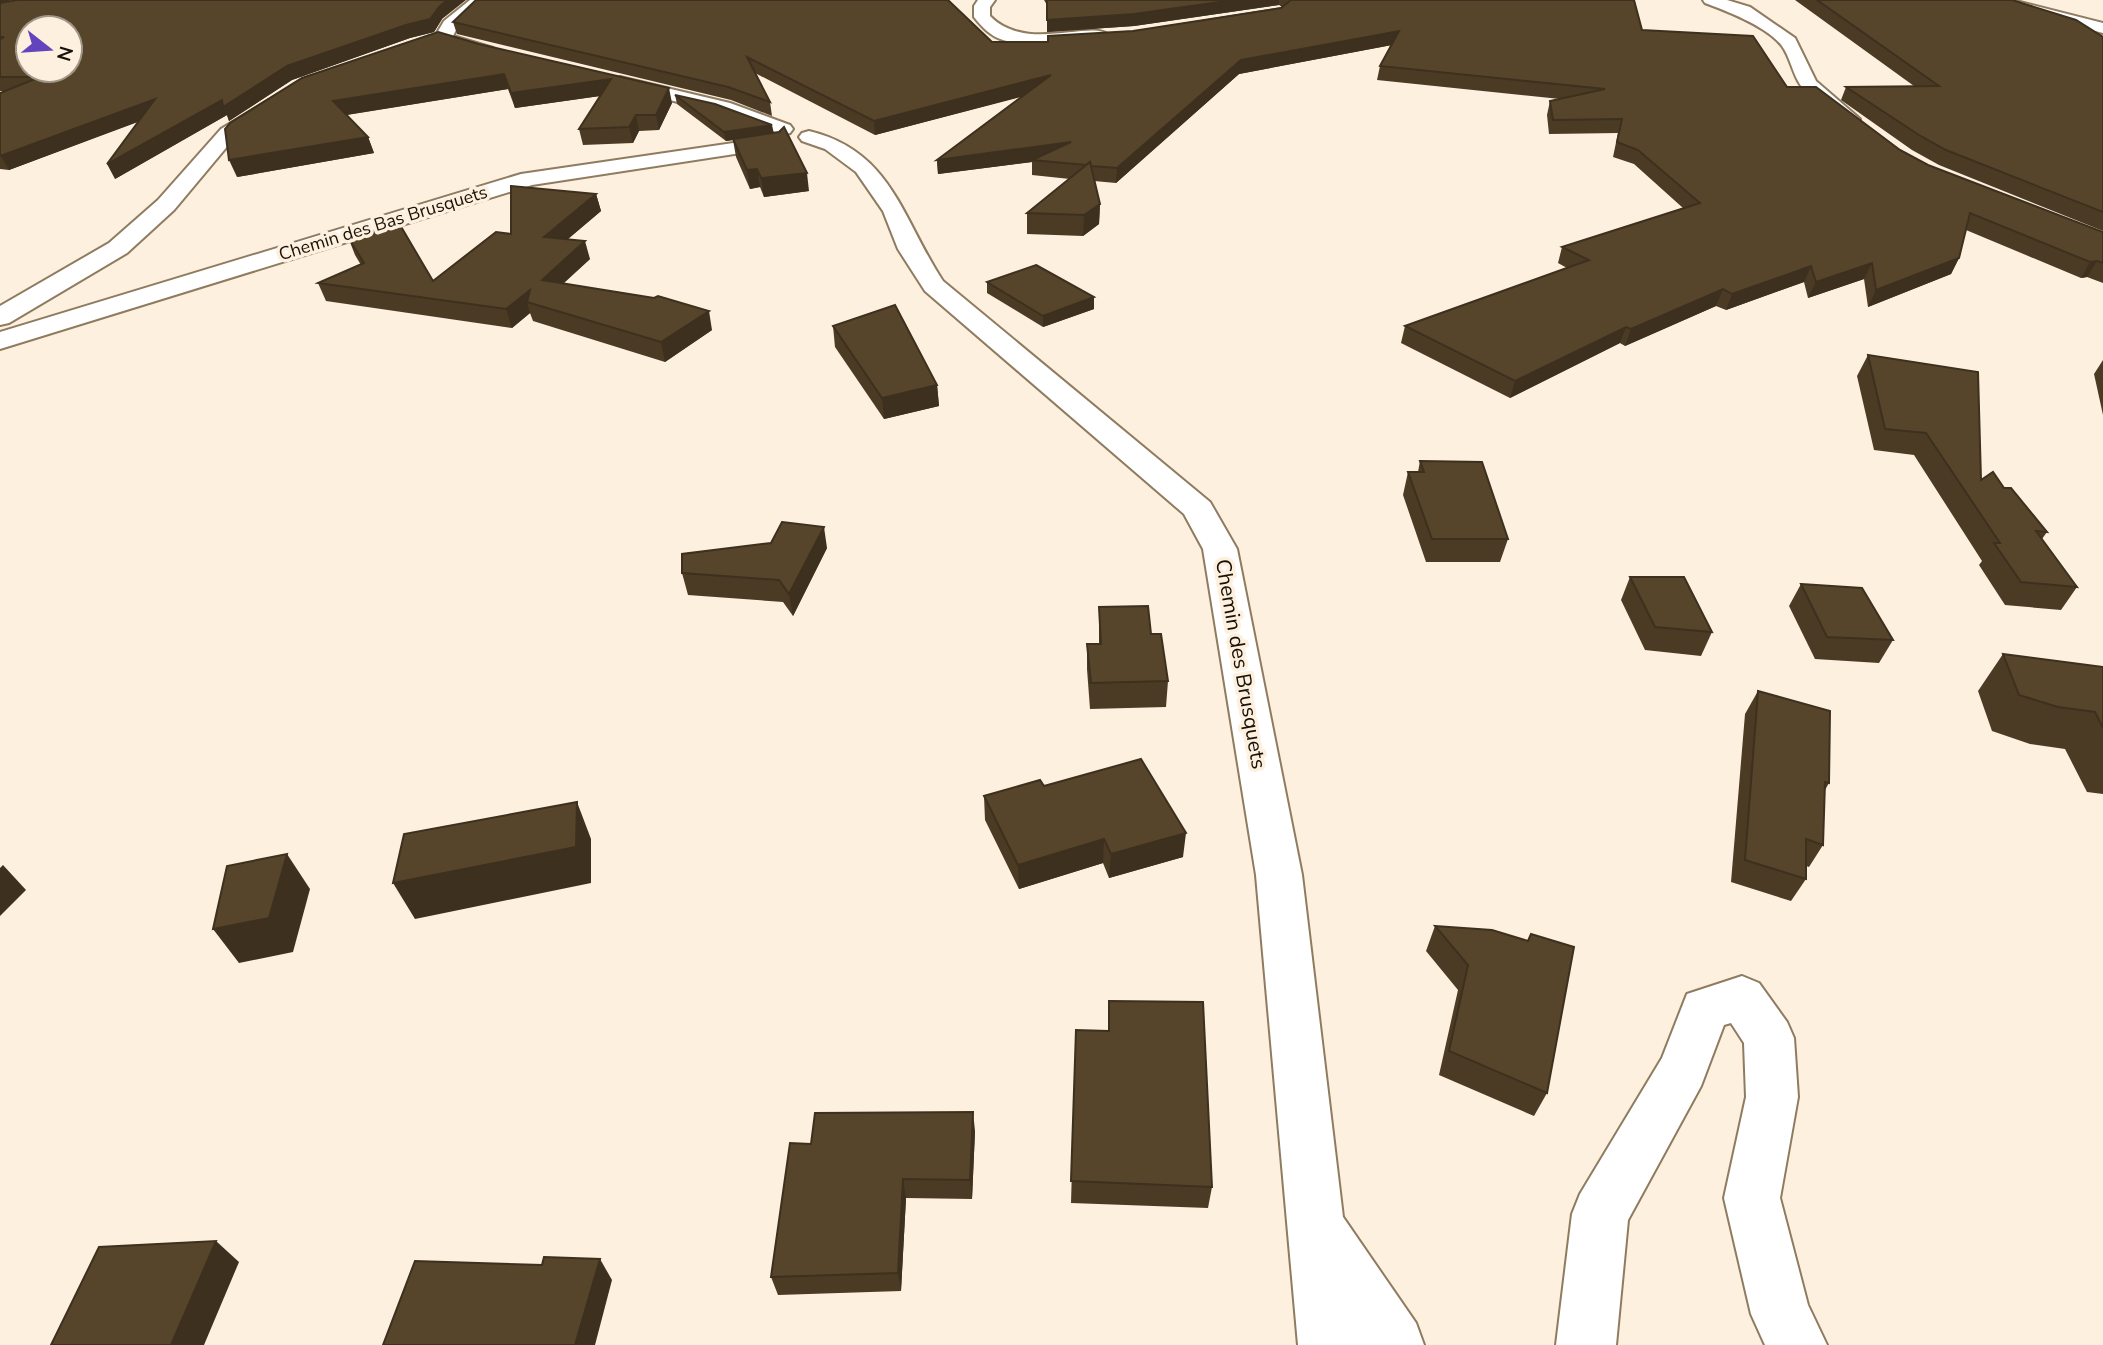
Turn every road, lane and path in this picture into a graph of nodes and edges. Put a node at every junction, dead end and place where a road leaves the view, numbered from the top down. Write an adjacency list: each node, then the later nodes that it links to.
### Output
1 (480, 0): 7 (street)
2 (987, 0): 6 (street)
3 (1711, 0): 10 (street)
4 (1993, 0): 5 (street)
5 (2103, 28)
6 (1120, 35)
7 (510, 57)
8 (603, 79): 11 (street, Chemin des Brusquets)
9 (290, 93): 12 (street)
10 (1870, 133)
11 (789, 136): 13 (street, Chemin des Bas Brusquets); 14 (street, Chemin des Brusquets)
12 (0, 317)
13 (0, 341)
14 (1313, 1223): 15 (street); 16 (street, Chemin des Brusquets)
15 (1328, 1345)
16 (1394, 1345)
17 (1586, 1345): 18 (street)
18 (1797, 1345)

